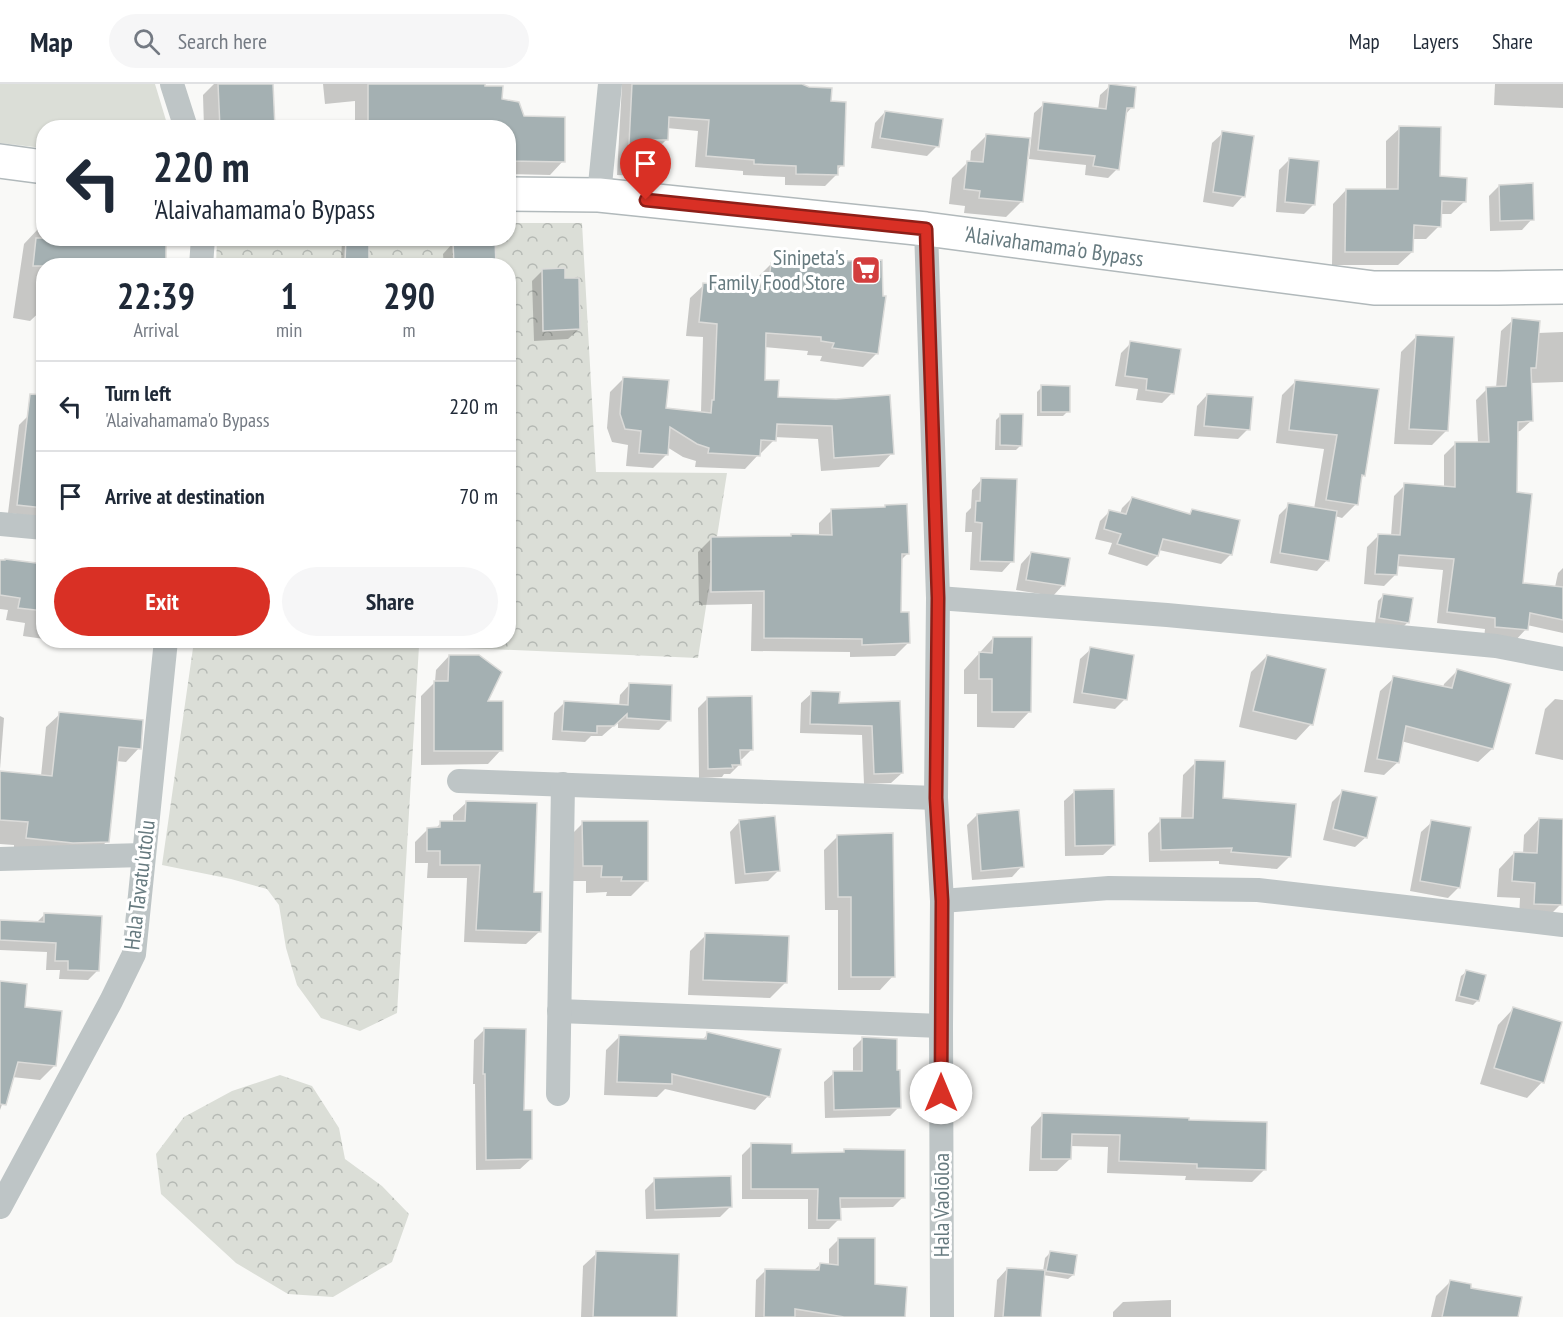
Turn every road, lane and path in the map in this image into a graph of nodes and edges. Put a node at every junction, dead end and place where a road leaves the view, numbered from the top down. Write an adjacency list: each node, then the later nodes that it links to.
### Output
1 (172, 84): 3 (street)
2 (610, 84): 7 (street)
3 (183, 120)
4 (0, 161): 5 (main road)
5 (36, 166)
6 (516, 194): 7 (main road, 'Alaivahamama'o Bypass)
7 (600, 195): 8 (main road, 'Alaivahamama'o Bypass)
8 (926, 229): 9 (main road, 'Alaivahamama'o Bypass); 12 (street, Hala Vaolōloa)
9 (1563, 287)
10 (0, 524): 11 (street)
11 (36, 527)
12 (938, 598): 14 (street); 17 (street, Hala Vaolōloa)
13 (165, 648): 18 (street, Hala Tavatu'utolu)
14 (1563, 659)
15 (459, 780): 16 (street)
16 (563, 784): 17 (street); 22 (street)
17 (936, 798): 20 (street, Hala Vaolōloa)
18 (143, 855): 19 (street); 25 (street, Hala Tavatu'utolu)
19 (0, 860)
20 (942, 901): 21 (street); 23 (street, Hala Vaolōloa)
21 (1563, 925)
22 (560, 1011): 23 (street); 24 (street)
23 (941, 1026): 26 (street, Hala Vaolōloa)
24 (558, 1094)
25 (0, 1206)
26 (942, 1317)

